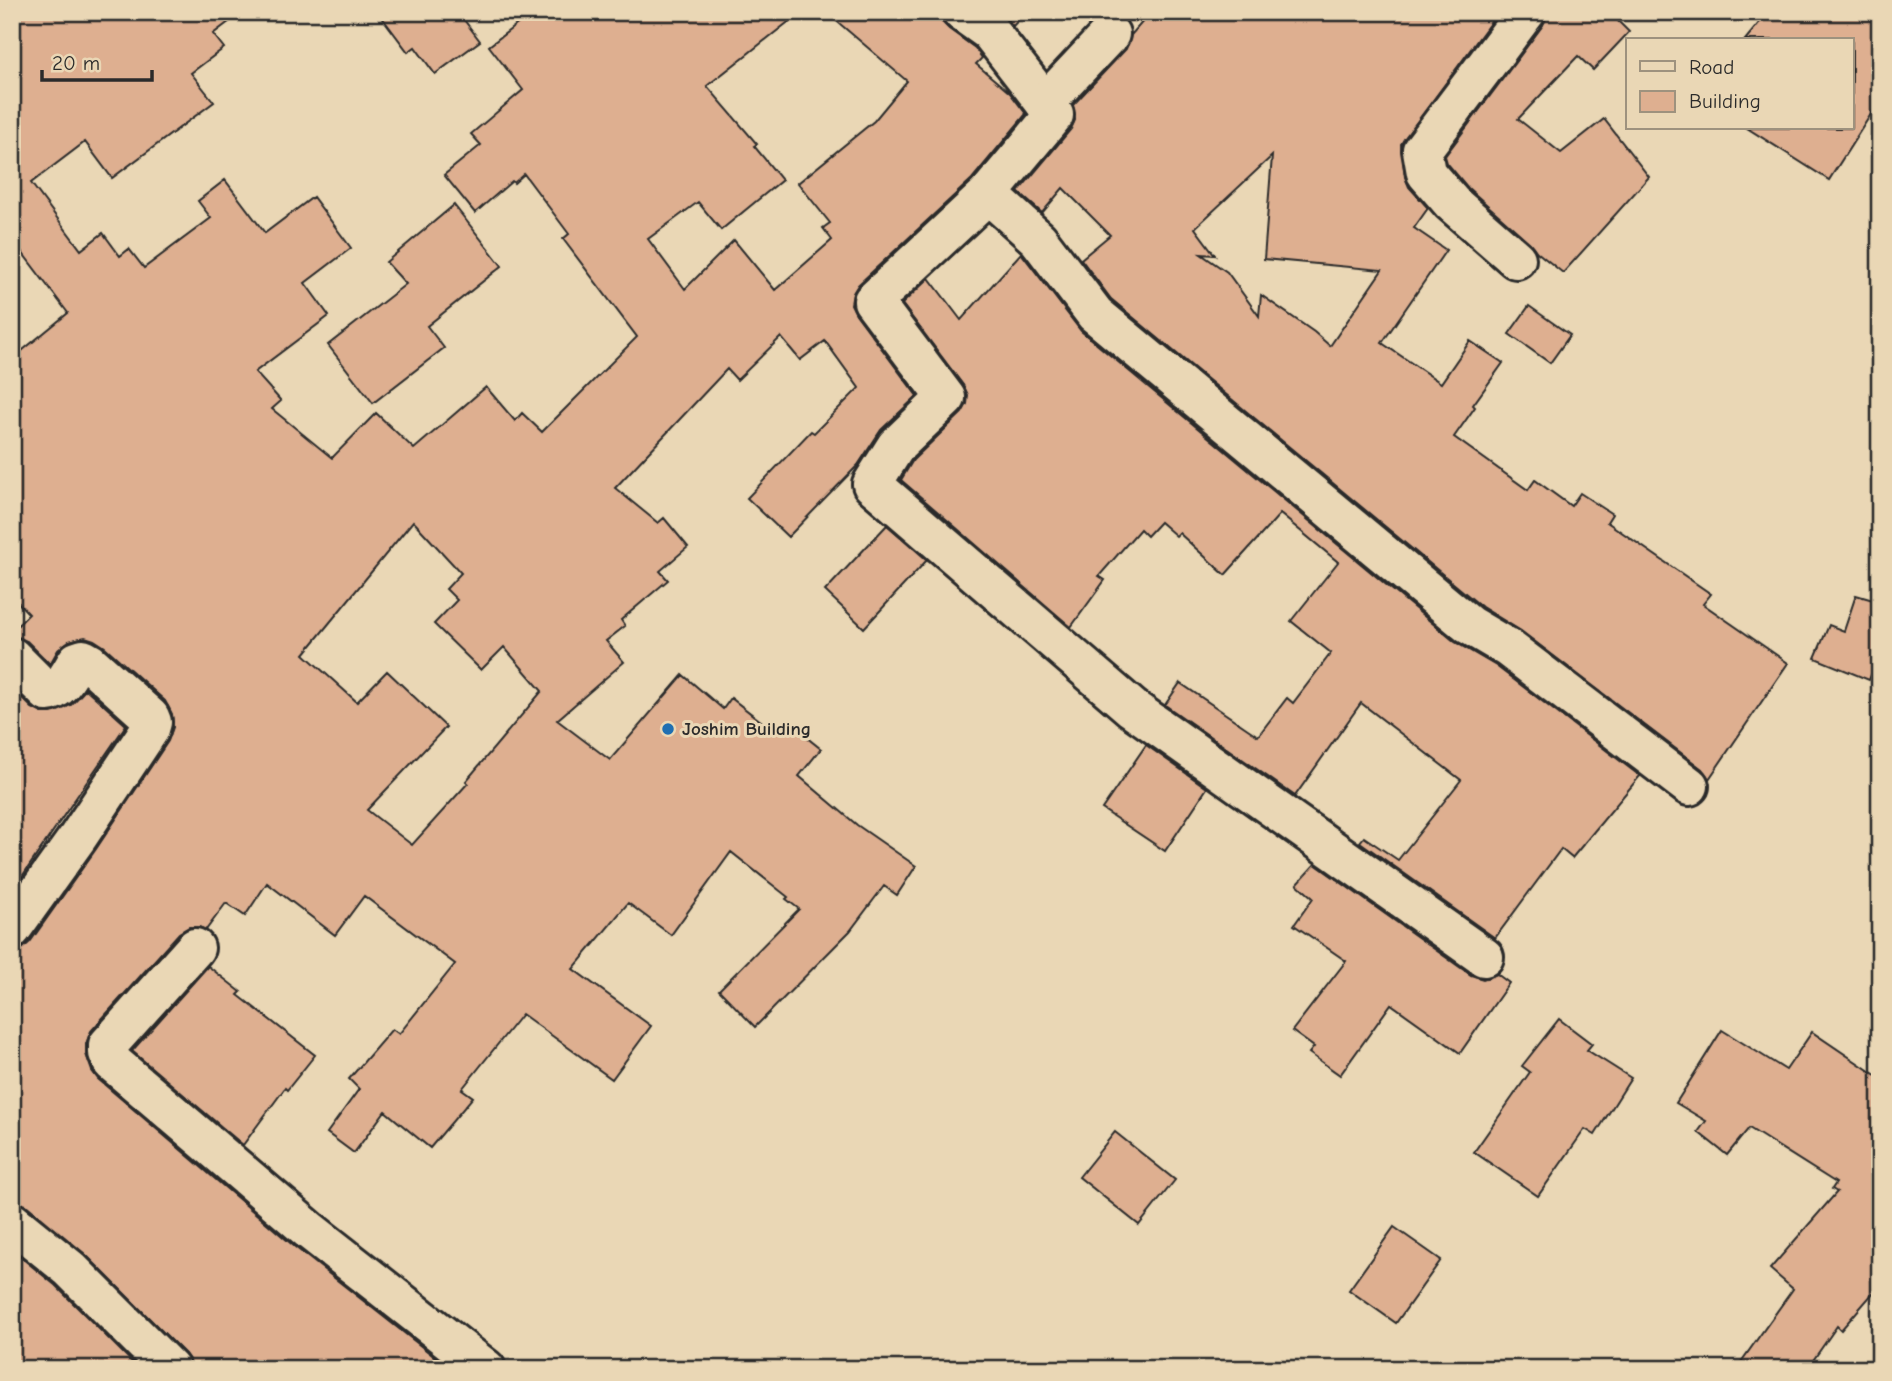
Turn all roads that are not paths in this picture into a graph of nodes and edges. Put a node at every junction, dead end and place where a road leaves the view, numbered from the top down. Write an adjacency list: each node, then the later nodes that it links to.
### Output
1 (962, 12): 4 (street)
2 (1525, 12): 6 (street)
3 (1110, 34): 4 (street)
4 (1045, 103): 5 (street)
5 (988, 194): 8 (street); 11 (street)
6 (1516, 259)
7 (12, 657): 9 (street)
8 (1689, 786)
9 (12, 929)
10 (195, 948): 14 (street)
11 (1484, 957)
12 (12, 1222): 13 (street)
13 (170, 1369)
14 (486, 1369)

